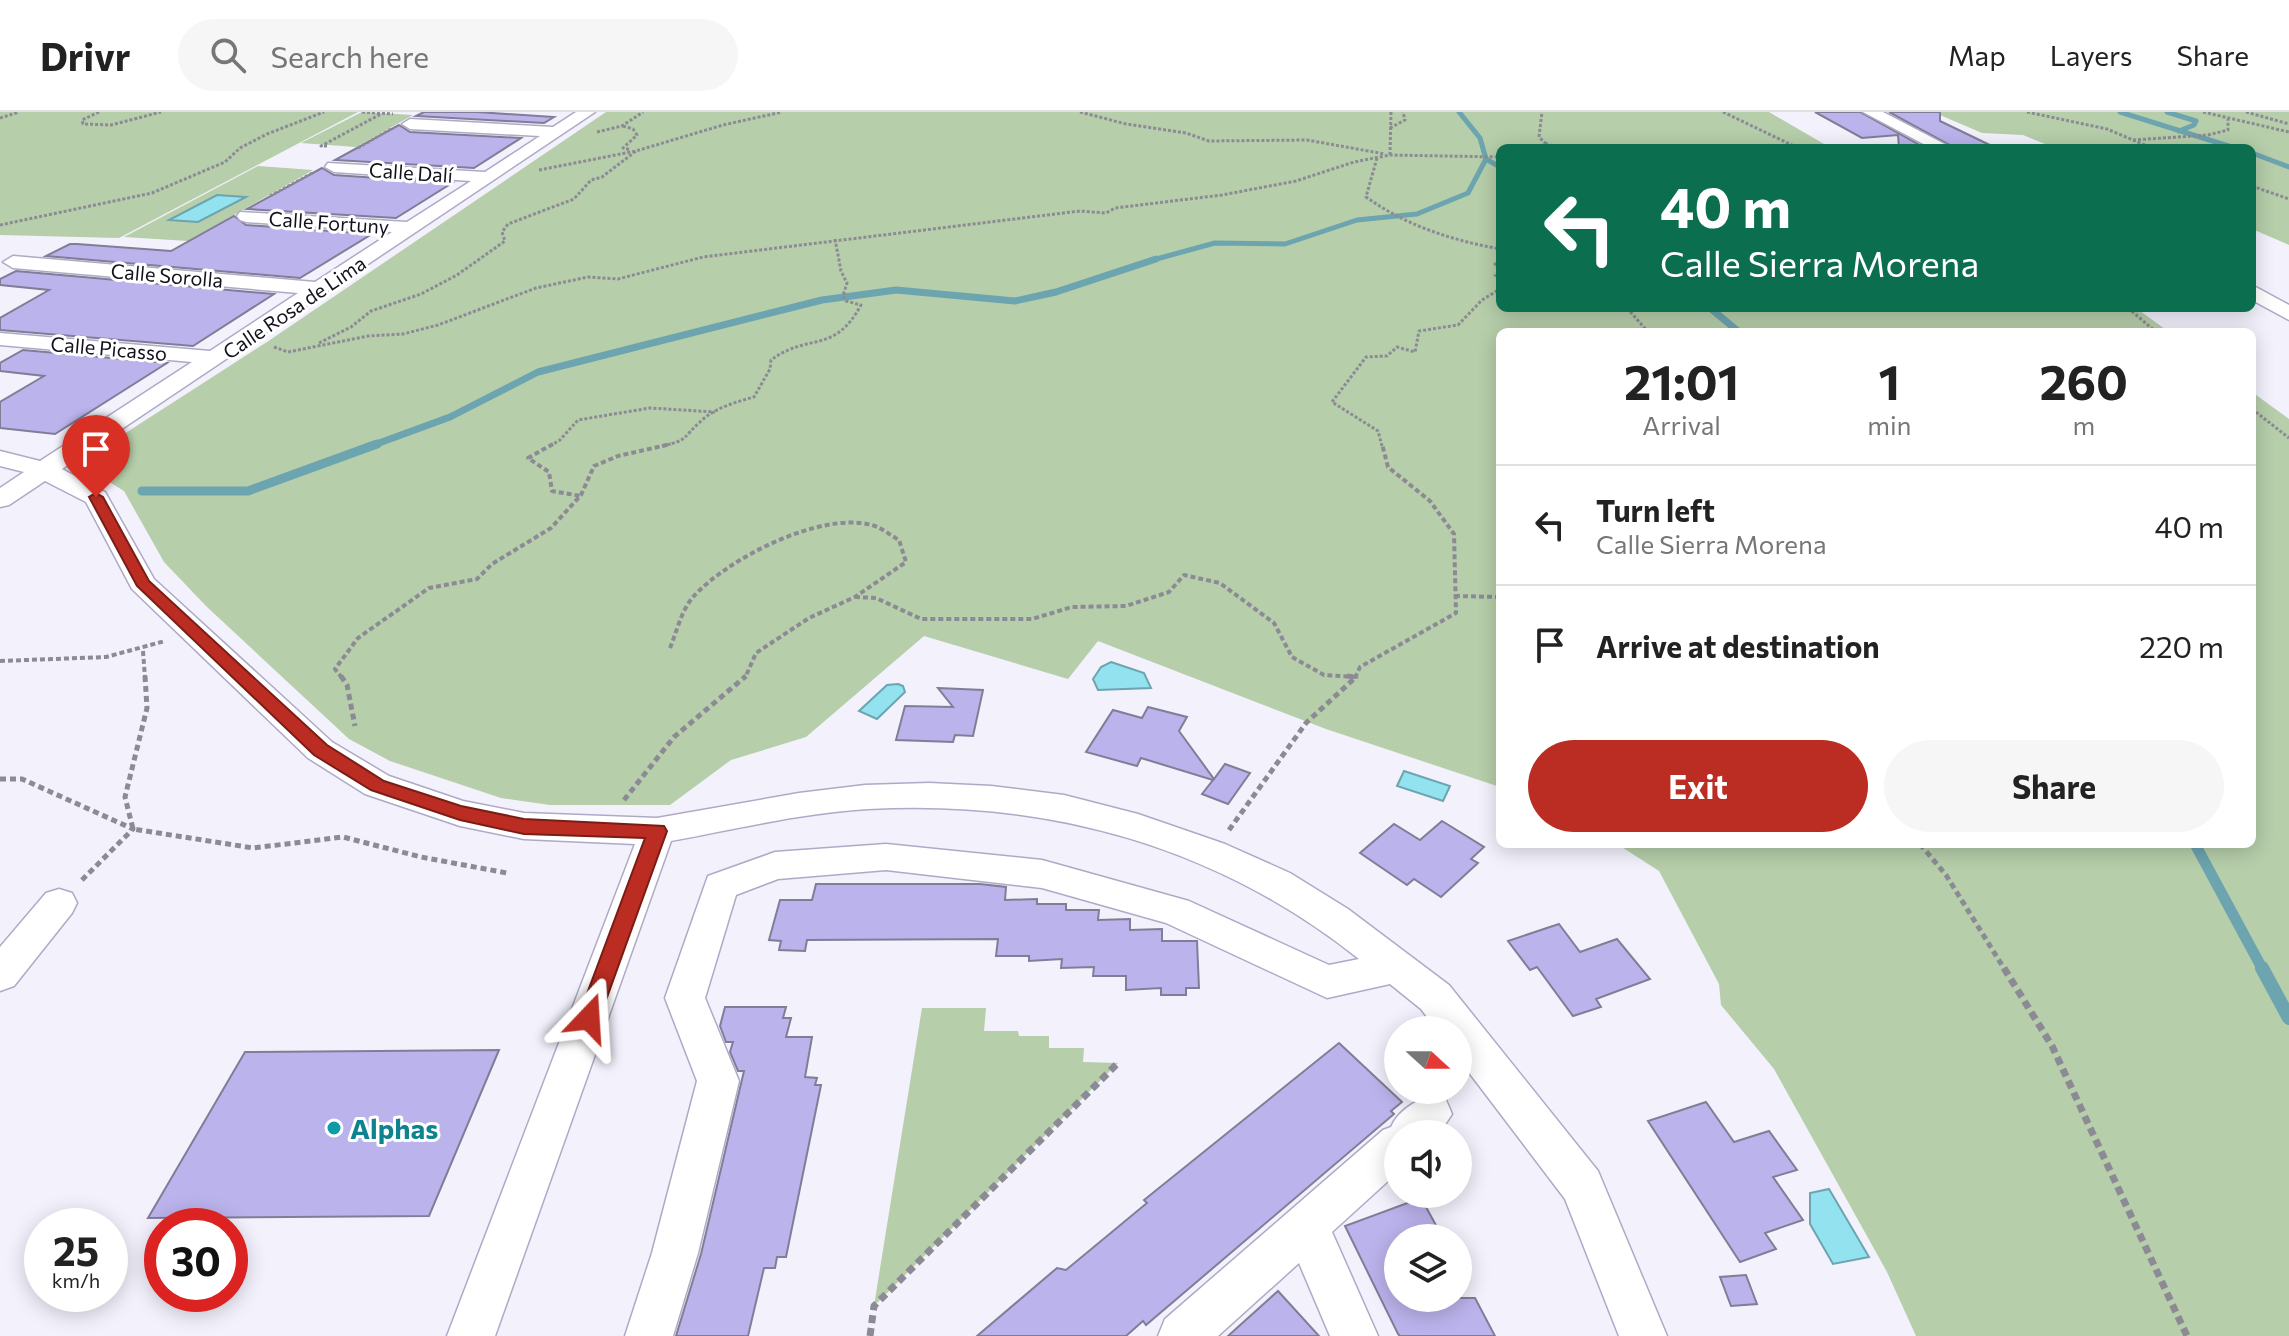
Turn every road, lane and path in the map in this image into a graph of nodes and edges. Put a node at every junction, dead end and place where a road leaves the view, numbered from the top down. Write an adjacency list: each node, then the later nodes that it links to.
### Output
1 (19, 112): 17 (path)
2 (99, 112): 3 (path)
3 (161, 112)
4 (324, 112): 40 (path)
5 (587, 112): 23 (street, Calle Rosa de Lima)
6 (782, 112): 31 (path)
7 (1080, 112): 32 (path)
8 (1391, 112): 22 (path)
9 (1403, 112): 22 (path)
10 (1542, 112): 26 (path)
11 (1723, 112): 27 (path)
12 (1871, 112): 28 (street)
13 (2027, 112): 25 (path)
14 (2203, 112): 18 (path)
15 (2246, 112): 20 (path)
16 (382, 113): 30 (path)
17 (0, 118)
18 (2228, 119): 24 (path); 25 (path)
19 (410, 124): 23 (street)
20 (2289, 124)
21 (622, 126): 31 (path)
22 (1390, 128): 32 (path)
23 (556, 132): 36 (street, Calle Rosa de Lima)
24 (2289, 132)
25 (2132, 140): 29 (path)
26 (1545, 143)
27 (1790, 144)
28 (1936, 144)
29 (2142, 144)
30 (333, 147)
31 (636, 151): 36 (path); 55 (path)
32 (1390, 155): 33 (path); 34 (path)
33 (1377, 157): 42 (path); 43 (path)
34 (1496, 157)
35 (334, 167): 36 (street, Calle Dalí)
36 (489, 177): 41 (street, Calle Rosa de Lima)
37 (2256, 187): 38 (path)
38 (2289, 199)
39 (246, 216): 41 (street, Calle Fortuny)
40 (0, 225)
41 (412, 228): 45 (street, Calle Rosa de Lima)
42 (835, 239): 55 (path); 57 (path)
43 (1496, 248)
44 (13, 262): 45 (street, Calle Sorolla)
45 (321, 289): 54 (street, Calle Rosa de Lima)
46 (1496, 291): 64 (path)
47 (2256, 293): 50 (street)
48 (1630, 312): 51 (path)
49 (2133, 312): 52 (path)
50 (2289, 314)
51 (1644, 328)
52 (2151, 328)
53 (0, 339): 56 (street, Calle Picasso)
54 (242, 341): 55 (path); 56 (street, Calle Rosa de Lima)
55 (311, 347)
56 (217, 358): 61 (street, Calle Rosa de Lima)
57 (715, 412): 62 (path); 62 (path)
58 (2256, 412): 59 (path)
59 (2289, 438)
60 (0, 458): 61 (street)
61 (44, 470): 63 (street, Calle Rosa de Lima); 67 (street)
62 (581, 496): 72 (path)
63 (0, 499)
64 (1455, 596): 66 (path); 71 (path)
65 (855, 597): 68 (path); 71 (path); 75 (path)
66 (1496, 597)
67 (191, 629): 69 (path); 75 (street)
68 (670, 648)
69 (143, 651): 70 (path); 74 (path)
70 (0, 661)
71 (1357, 677): 78 (path)
72 (355, 726)
73 (0, 779): 74 (path)
74 (133, 829): 79 (path); 80 (path)
75 (604, 831): 76 (street)
76 (657, 831): 78 (street); 86 (street)
77 (1923, 848): 92 (path)
78 (1212, 853): 81 (street)
79 (507, 873)
80 (59, 903): 82 (street)
81 (1397, 967): 87 (street); 91 (street)
82 (0, 975)
83 (1118, 1063): 88 (path)
84 (1384, 1157): 85 (street)
85 (1306, 1226): 89 (street); 90 (street)
86 (471, 1336)
87 (649, 1336)
88 (870, 1336)
89 (1182, 1336)
90 (1354, 1336)
91 (1643, 1336)
92 (2187, 1336)

